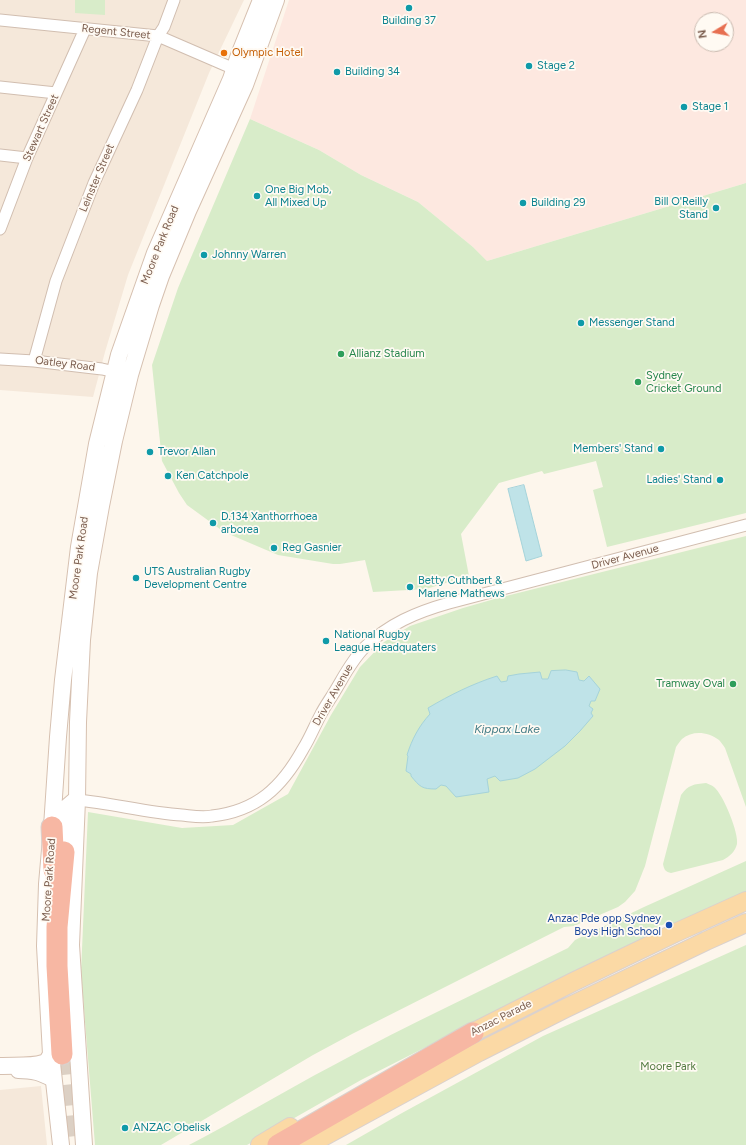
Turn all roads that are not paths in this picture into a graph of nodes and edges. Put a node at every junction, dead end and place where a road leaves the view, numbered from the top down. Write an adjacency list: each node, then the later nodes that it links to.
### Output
1 (174, 0): 6 (street, Leinster Street)
2 (261, 0): 7 (main road, Moore Park Road)
3 (276, 0): 7 (main road, Moore Park Road)
4 (0, 20): 5 (street, Regent Street)
5 (86, 29): 6 (street, Regent Street); 9 (street, Stewart Street)
6 (158, 36): 7 (street, Regent Street); 14 (street, Leinster Street)
7 (242, 72): 15 (main road, Moore Park Road); 16 (main road, Moore Park Road)
8 (0, 87): 9 (street)
9 (56, 93): 11 (street, Stewart Street)
10 (0, 155): 11 (street)
11 (27, 158): 12 (street, Stewart Street)
12 (1, 224)
13 (0, 359): 14 (street, Oatley Road)
14 (34, 360): 15 (street, Oatley Road)
15 (115, 371): 16 (street, Oatley Road); 18 (main road, Moore Park Road)
16 (130, 375): 18 (main road, Moore Park Road)
17 (746, 525): 20 (street, Driver Avenue)
18 (80, 596): 19 (main road, Moore Park Road); 20 (main road, Moore Park Road)
19 (63, 680): 20 (main road); 21 (main road, Moore Park Road)
20 (77, 800): 22 (main road); 33 (main road, Moore Park Road)
21 (52, 827): 25 (highway); 27 (main road, Moore Park Road)
22 (64, 852): 25 (highway); 32 (main road)
23 (746, 901): 26 (main road, Anzac Parade)
24 (746, 923): 36 (main road, Anzac Parade)
25 (57, 927): 27 (highway)
26 (473, 1033): 34 (main road, Anzac Parade); 35 (highway)
27 (57, 1054): 28 (main road); 30 (main road, Moore Park Road)
28 (0, 1066)
29 (0, 1071): 30 (street)
30 (53, 1080): 31 (main road, Moore Park Road)
31 (61, 1145)
32 (66, 1145)
33 (84, 1145)
34 (260, 1145)
35 (278, 1145)
36 (308, 1145)

